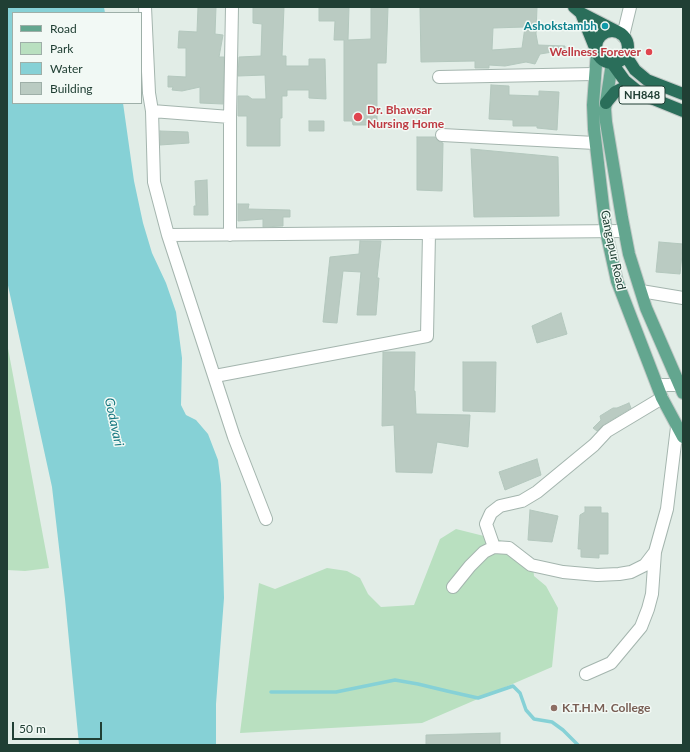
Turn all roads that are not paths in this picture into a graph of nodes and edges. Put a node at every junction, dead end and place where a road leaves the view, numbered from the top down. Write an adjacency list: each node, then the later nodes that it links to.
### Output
1 (145, 7): 14 (street)
2 (232, 7): 16 (street)
3 (630, 7): 5 (street)
4 (577, 9): 5 (highway, NH848); 6 (highway, NH848)
5 (621, 34): 6 (highway); 7 (highway)
6 (597, 51): 8 (highway, NH848); 9 (main road, Gangapur Road)
7 (626, 56): 8 (highway); 12 (highway, NH848)
8 (612, 63): 11 (highway, NH848); 13 (main road, Gangapur Road)
9 (594, 74): 10 (street); 18 (main road, Gangapur Road)
10 (439, 77)
11 (634, 88): 13 (highway); 15 (highway, NH848)
12 (683, 94)
13 (606, 103): 20 (main road, Gangapur Road)
14 (152, 111): 16 (street); 22 (street)
15 (683, 111)
16 (230, 117): 23 (street)
17 (442, 135): 18 (street)
18 (595, 143): 19 (main road, Gangapur Road)
19 (606, 231): 20 (street); 21 (street); 27 (main road, Gangapur Road)
20 (624, 231): 24 (main road, Gangapur Road)
21 (429, 233): 23 (street); 26 (street)
22 (168, 235): 23 (street); 26 (street)
23 (230, 235)
24 (641, 291): 25 (street); 28 (main road, Gangapur Road)
25 (683, 298)
26 (215, 376): 31 (street)
27 (658, 385): 28 (street); 29 (main road, Gangapur Road)
28 (682, 388)
29 (662, 398): 30 (main road, Gangapur Road); 32 (street)
30 (680, 432): 33 (street)
31 (266, 519)
32 (494, 547): 33 (street); 34 (street)
33 (655, 552): 35 (street)
34 (453, 587)
35 (586, 674)

